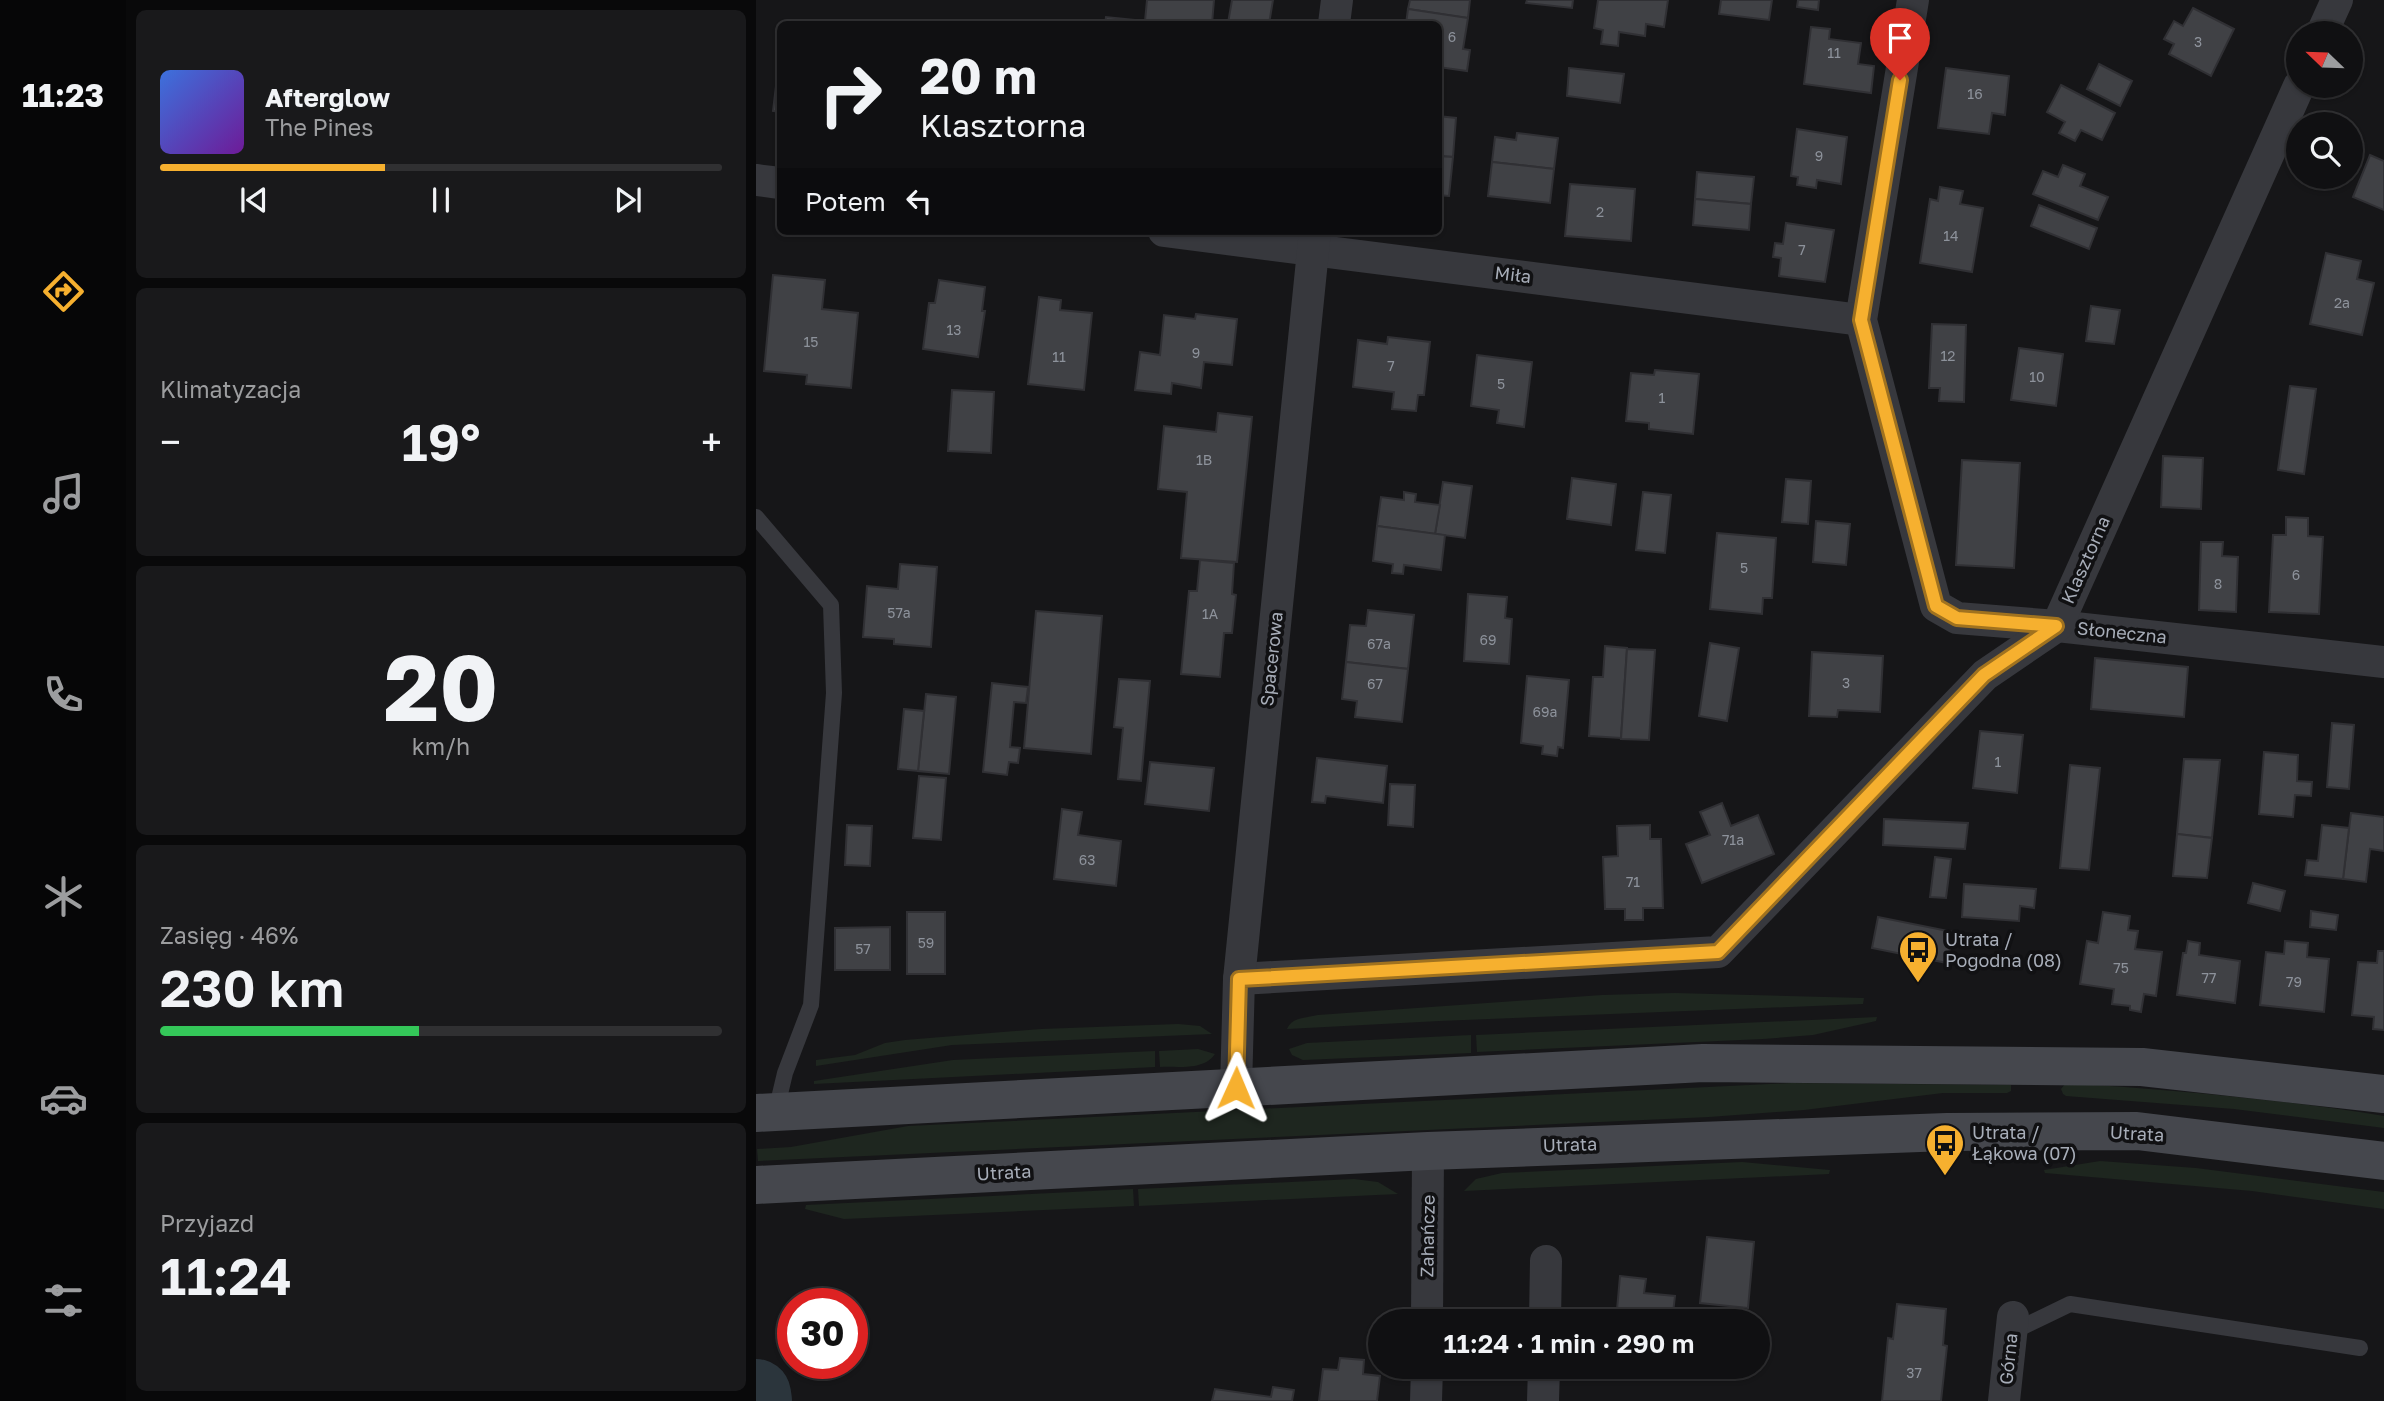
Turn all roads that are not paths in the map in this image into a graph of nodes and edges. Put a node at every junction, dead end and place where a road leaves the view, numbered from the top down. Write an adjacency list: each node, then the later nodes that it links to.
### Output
1 (1337, 0): 4 (street)
2 (1913, 0): 11 (street, Słoneczna)
3 (2337, 0): 5 (street)
4 (1334, 21)
5 (2327, 21)
6 (2294, 98): 13 (street, Klasztorna)
7 (756, 180): 8 (street)
8 (777, 183)
9 (1231, 235): 10 (street, Miła)
10 (1314, 240): 11 (street, Miła); 15 (street, Spacerowa)
11 (1861, 320): 13 (street, Słoneczna)
12 (756, 517): 18 (lane)
13 (2056, 626): 14 (street, Słoneczna); 15 (street, Klasztorna)
14 (2384, 662)
15 (1239, 979): 16 (street, Spacerowa)
16 (1236, 1088): 17 (main road); 18 (main road)
17 (2384, 1094)
18 (766, 1112)
19 (1428, 1151): 20 (main road, Utrata); 21 (main road, Utrata); 23 (street, Zahańcze)
20 (2384, 1161)
21 (756, 1185)
22 (1546, 1261): 24 (street)
23 (1427, 1309)
24 (1545, 1309)
25 (2012, 1325): 26 (lane); 31 (street, Górna)
26 (2360, 1348)
27 (1427, 1379): 29 (street)
28 (1544, 1379): 30 (street)
29 (1426, 1401)
30 (1543, 1401)
31 (2004, 1401)

